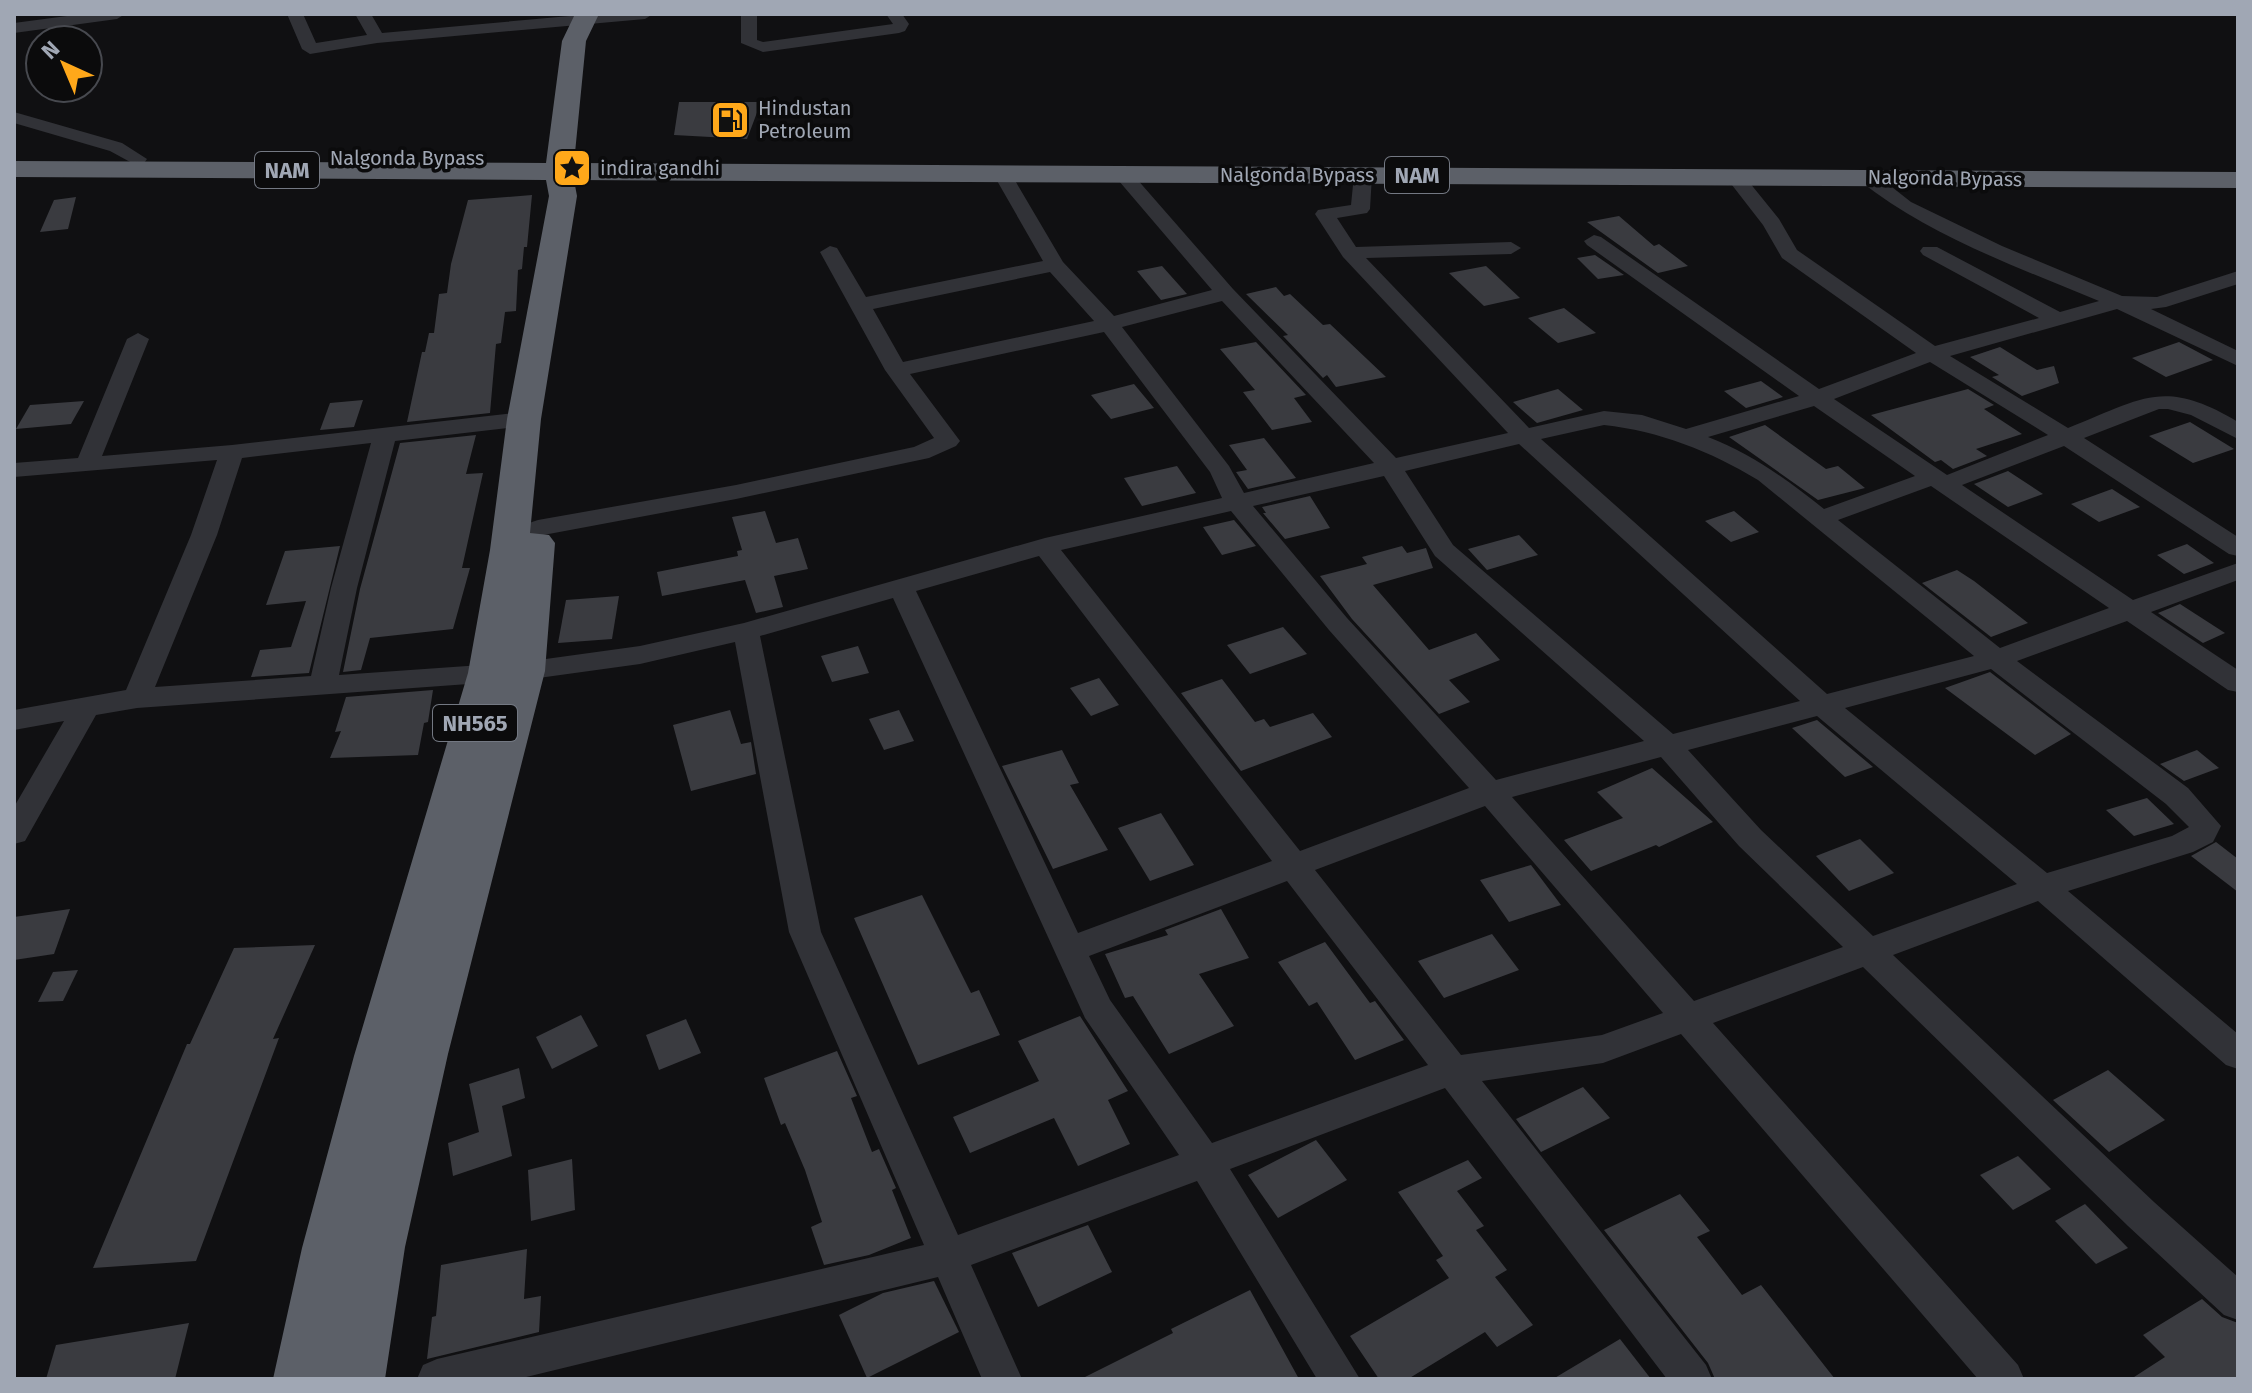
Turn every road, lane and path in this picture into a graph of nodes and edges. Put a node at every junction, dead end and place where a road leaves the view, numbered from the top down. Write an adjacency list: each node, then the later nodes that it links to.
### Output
1 (117, 14): 7 (street)
2 (295, 14): 9 (street)
3 (363, 14): 9 (street)
4 (645, 14): 8 (street)
5 (749, 14): 6 (street)
6 (894, 14)
7 (14, 28)
8 (582, 29): 9 (street); 13 (highway, NH565)
9 (377, 38)
10 (14, 117): 12 (street)
11 (14, 158): 12 (highway, Nalgonda Bypass / NAM)
12 (138, 159): 13 (highway, Nalgonda Bypass / NAM)
13 (578, 166): 14 (highway, Nalgonda Bypass / NAM); 15 (highway, Nalgonda Bypass / NAM); 16 (highway, Nalgonda Bypass / NAM); 39 (highway, NH565); 52 (highway, NH565)
14 (2238, 167)
15 (14, 169)
16 (1001, 172): 17 (highway, Nalgonda Bypass / NAM); 27 (street)
17 (1122, 174): 18 (highway, Nalgonda Bypass / NAM); 29 (street)
18 (1363, 175): 19 (highway, Nalgonda Bypass / NAM); 26 (street)
19 (1734, 176): 20 (highway, Nalgonda Bypass / NAM); 35 (street)
20 (1867, 177): 21 (highway, Nalgonda Bypass / NAM); 30 (street)
21 (2238, 180)
22 (1594, 241): 38 (street)
23 (1511, 248): 26 (street)
24 (1930, 251): 32 (street)
25 (830, 252): 31 (street)
26 (1350, 253): 44 (street)
27 (1055, 265): 31 (street); 33 (street)
28 (2238, 277): 30 (street)
29 (1226, 293): 33 (street); 47 (street)
30 (2119, 302): 32 (street); 36 (street)
31 (860, 305): 37 (street)
32 (2057, 319): 35 (street)
33 (1109, 324): 37 (street); 50 (street)
34 (138, 339): 46 (street)
35 (1932, 354): 38 (street); 42 (street)
36 (2238, 359)
37 (896, 370): 52 (street)
38 (1817, 398): 43 (street); 49 (street)
39 (524, 419): 41 (street); 60 (highway, NH565)
40 (2238, 432): 42 (street)
41 (385, 435): 45 (street); 61 (street)
42 (2064, 435): 49 (street); 54 (street)
43 (1685, 436): 44 (street); 51 (street)
44 (1525, 437): 47 (street); 64 (street)
45 (232, 452): 46 (street); 63 (street)
46 (87, 464): 48 (street)
47 (1391, 467): 50 (street); 67 (street)
48 (14, 470)
49 (1939, 480): 51 (street); 57 (street)
50 (1236, 501): 53 (street); 68 (street)
51 (1821, 518): 59 (street)
52 (538, 528): 60 (highway, NH565)
53 (1045, 546): 56 (street); 70 (street)
54 (2238, 548)
55 (2238, 571): 57 (street)
56 (901, 586): 58 (street); 72 (street)
57 (2126, 609): 59 (street); 62 (street)
58 (746, 631): 60 (street); 78 (street)
59 (1996, 659): 64 (street); 71 (street)
60 (507, 672): 61 (street); 80 (highway, NH565); 81 (highway, NH565)
61 (323, 683): 63 (street)
62 (2238, 683)
63 (137, 698): 65 (street)
64 (1821, 704): 67 (street); 71 (street)
65 (86, 708): 66 (street); 69 (street)
66 (14, 720)
67 (1666, 744): 68 (street); 73 (street)
68 (1490, 792): 70 (street); 74 (street)
69 (14, 833)
70 (1294, 868): 72 (street); 76 (street)
71 (2042, 887): 73 (street); 75 (street)
72 (1068, 950): 77 (street)
73 (1872, 953): 74 (street); 79 (street)
74 (1688, 1020): 76 (street); 86 (street)
75 (2238, 1055)
76 (1452, 1071): 77 (street); 85 (street)
77 (1205, 1162): 78 (street); 84 (street)
78 (946, 1257): 82 (street); 83 (street)
79 (2238, 1302)
80 (303, 1379)
81 (355, 1379)
82 (437, 1379)
83 (1002, 1379)
84 (1340, 1379)
85 (1692, 1379)
86 (2004, 1379)

